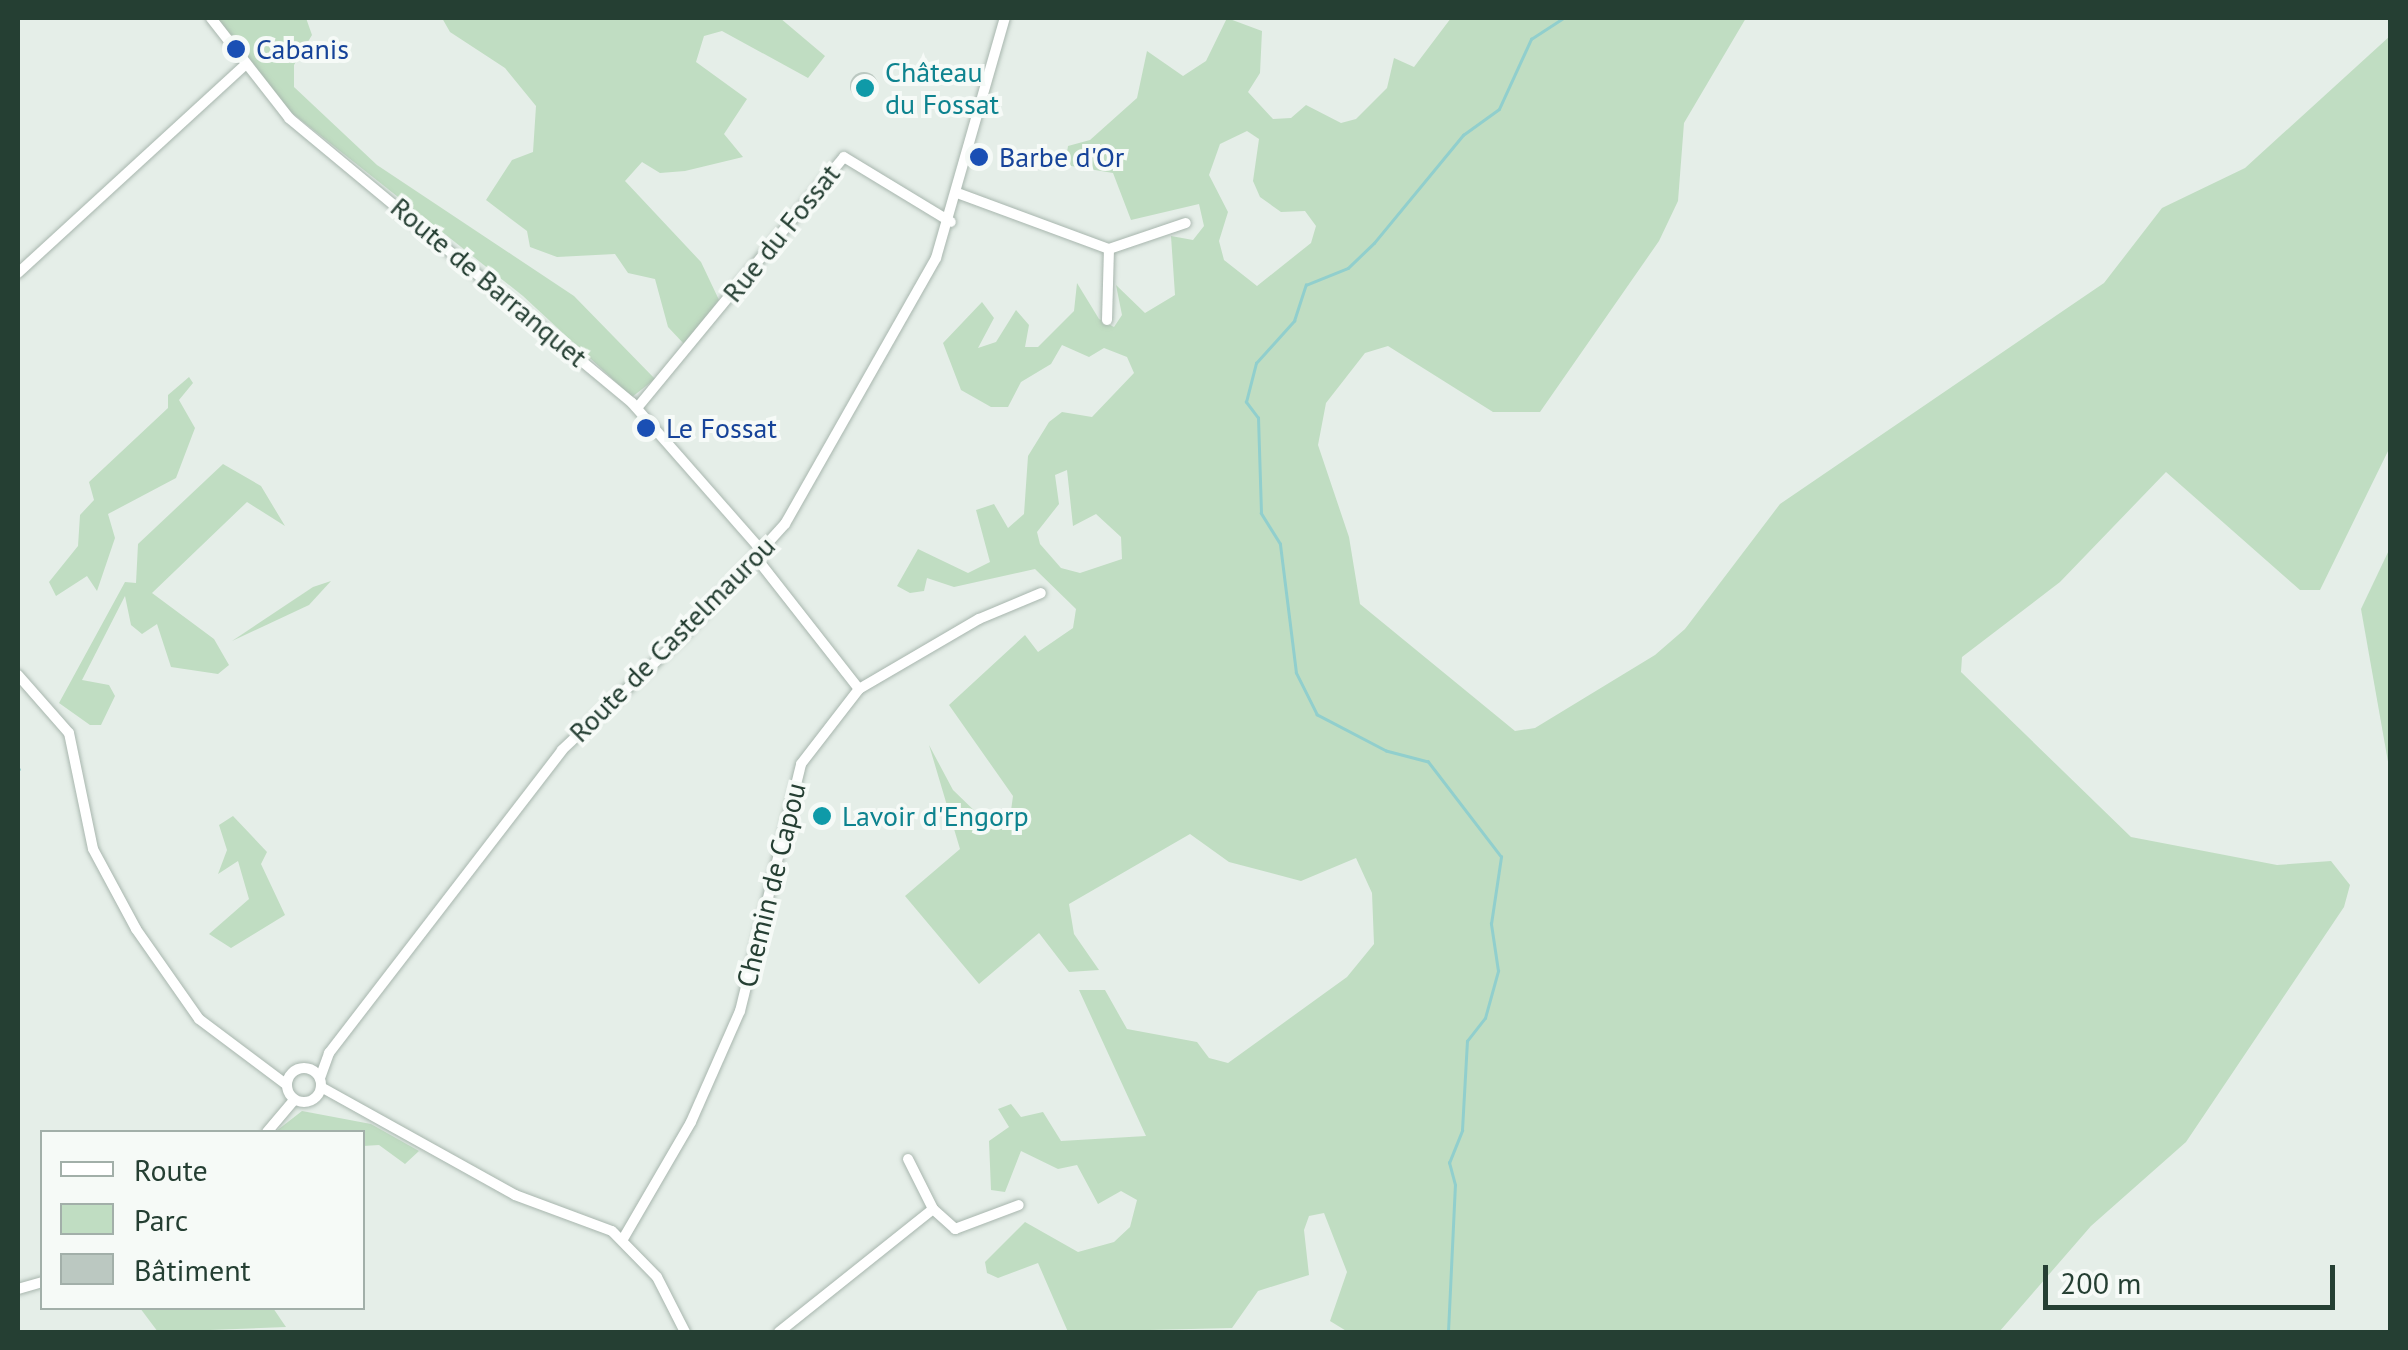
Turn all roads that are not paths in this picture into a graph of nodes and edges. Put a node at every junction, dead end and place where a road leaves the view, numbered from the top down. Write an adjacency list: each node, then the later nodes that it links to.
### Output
1 (211, 18): 3 (street, Route de Barranquet)
2 (1005, 18): 4 (street, Route de Castelmaurou)
3 (244, 66): 8 (street); 10 (street, Route de Barranquet)
4 (960, 194): 5 (street, Route de Castelmaurou); 7 (street)
5 (951, 222): 10 (street, Rue du Fossat); 11 (street, Route de Castelmaurou)
6 (1186, 222): 7 (street)
7 (1109, 249): 9 (street)
8 (18, 273)
9 (1107, 320)
10 (638, 408): 11 (street, Route de Barranquet)
11 (760, 555): 14 (street); 15 (street, Route de Castelmaurou)
12 (1041, 593): 14 (street)
13 (18, 675): 16 (street)
14 (859, 689): 27 (street, Chemin de Capou)
15 (328, 1053): 17 (street, Route de Castelmaurou); 18 (street, Route de Castelmaurou)
16 (260, 1060): 17 (street); 19 (street)
17 (301, 1069): 18 (street); 19 (street)
18 (321, 1082): 21 (street, Route de Castelmaurou); 22 (street)
19 (286, 1085): 20 (street)
20 (294, 1100): 21 (street); 23 (street)
21 (314, 1100): 22 (street)
22 (350, 1108): 27 (street)
23 (268, 1130)
24 (908, 1159): 26 (street)
25 (1019, 1205): 26 (street)
26 (933, 1208): 29 (street)
27 (623, 1239): 28 (street)
28 (683, 1332)
29 (779, 1332)

